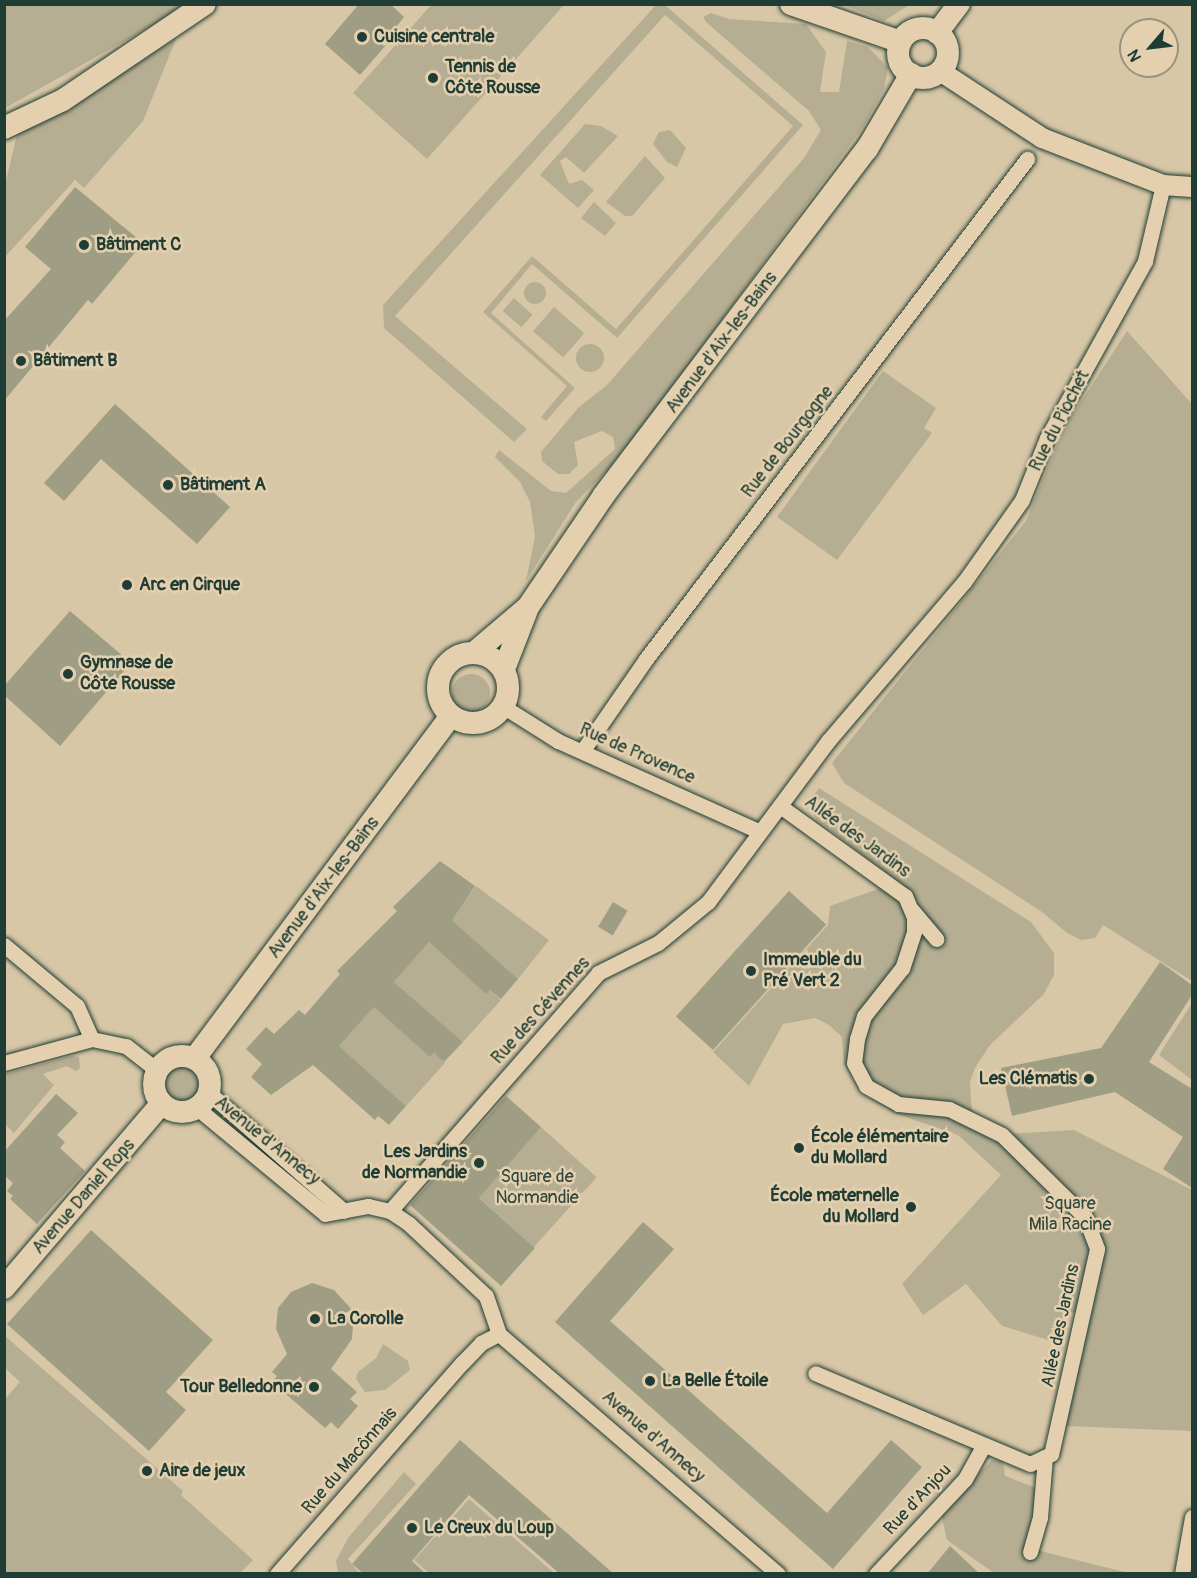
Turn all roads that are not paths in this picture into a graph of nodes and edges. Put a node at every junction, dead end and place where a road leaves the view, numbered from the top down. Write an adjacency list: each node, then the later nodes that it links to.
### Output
1 (206, 4): 8 (main road)
2 (791, 4): 5 (main road)
3 (959, 4): 4 (main road)
4 (937, 33): 5 (main road); 6 (main road)
5 (901, 42): 7 (main road)
6 (940, 71): 7 (main road); 10 (street)
7 (911, 74): 12 (main road, Avenue d'Aix-les-Bains)
8 (4, 128)
9 (1027, 159): 17 (street, Rue de Bourgogne)
10 (1163, 185): 11 (street); 18 (street, Rue du Piochet)
11 (1192, 188)
12 (528, 607): 13 (main road, Avenue d'Aix-les-Bains); 14 (main road, Avenue d'Aix-les-Bains)
13 (474, 653): 14 (main road); 16 (main road, Avenue d'Aix-les-Bains)
14 (504, 669): 15 (main road, Avenue d'Aix-les-Bains)
15 (504, 706): 16 (main road); 17 (street, Rue de Provence)
16 (451, 716): 24 (main road, Avenue d'Aix-les-Bains)
17 (583, 750): 19 (street, Rue de Provence)
18 (780, 806): 19 (street, Rue du Piochet); 20 (street, Allée des Jardins)
19 (758, 831): 29 (street, Rue des Cévennes)
20 (912, 910): 21 (street); 34 (street, Allée des Jardins)
21 (936, 939)
22 (5, 946): 23 (street)
23 (92, 1039): 25 (street); 26 (street)
24 (195, 1058): 26 (main road); 27 (main road)
25 (4, 1063)
26 (157, 1070): 28 (main road)
27 (203, 1101): 28 (main road); 29 (street, Avenue d'Annecy)
28 (161, 1104): 30 (main road, Avenue Daniel Rops)
29 (390, 1210): 31 (street)
30 (4, 1288)
31 (499, 1334): 37 (street, Rue du Macônnais); 38 (street, Avenue d'Annecy)
32 (814, 1373): 33 (street)
33 (982, 1448): 34 (street); 39 (street, Rue d'Anjou)
34 (1045, 1457): 36 (street, Allée des Jardins)
35 (1192, 1517): 40 (street)
36 (1030, 1552)
37 (287, 1570)
38 (778, 1574)
39 (876, 1574)
40 (1182, 1574)

